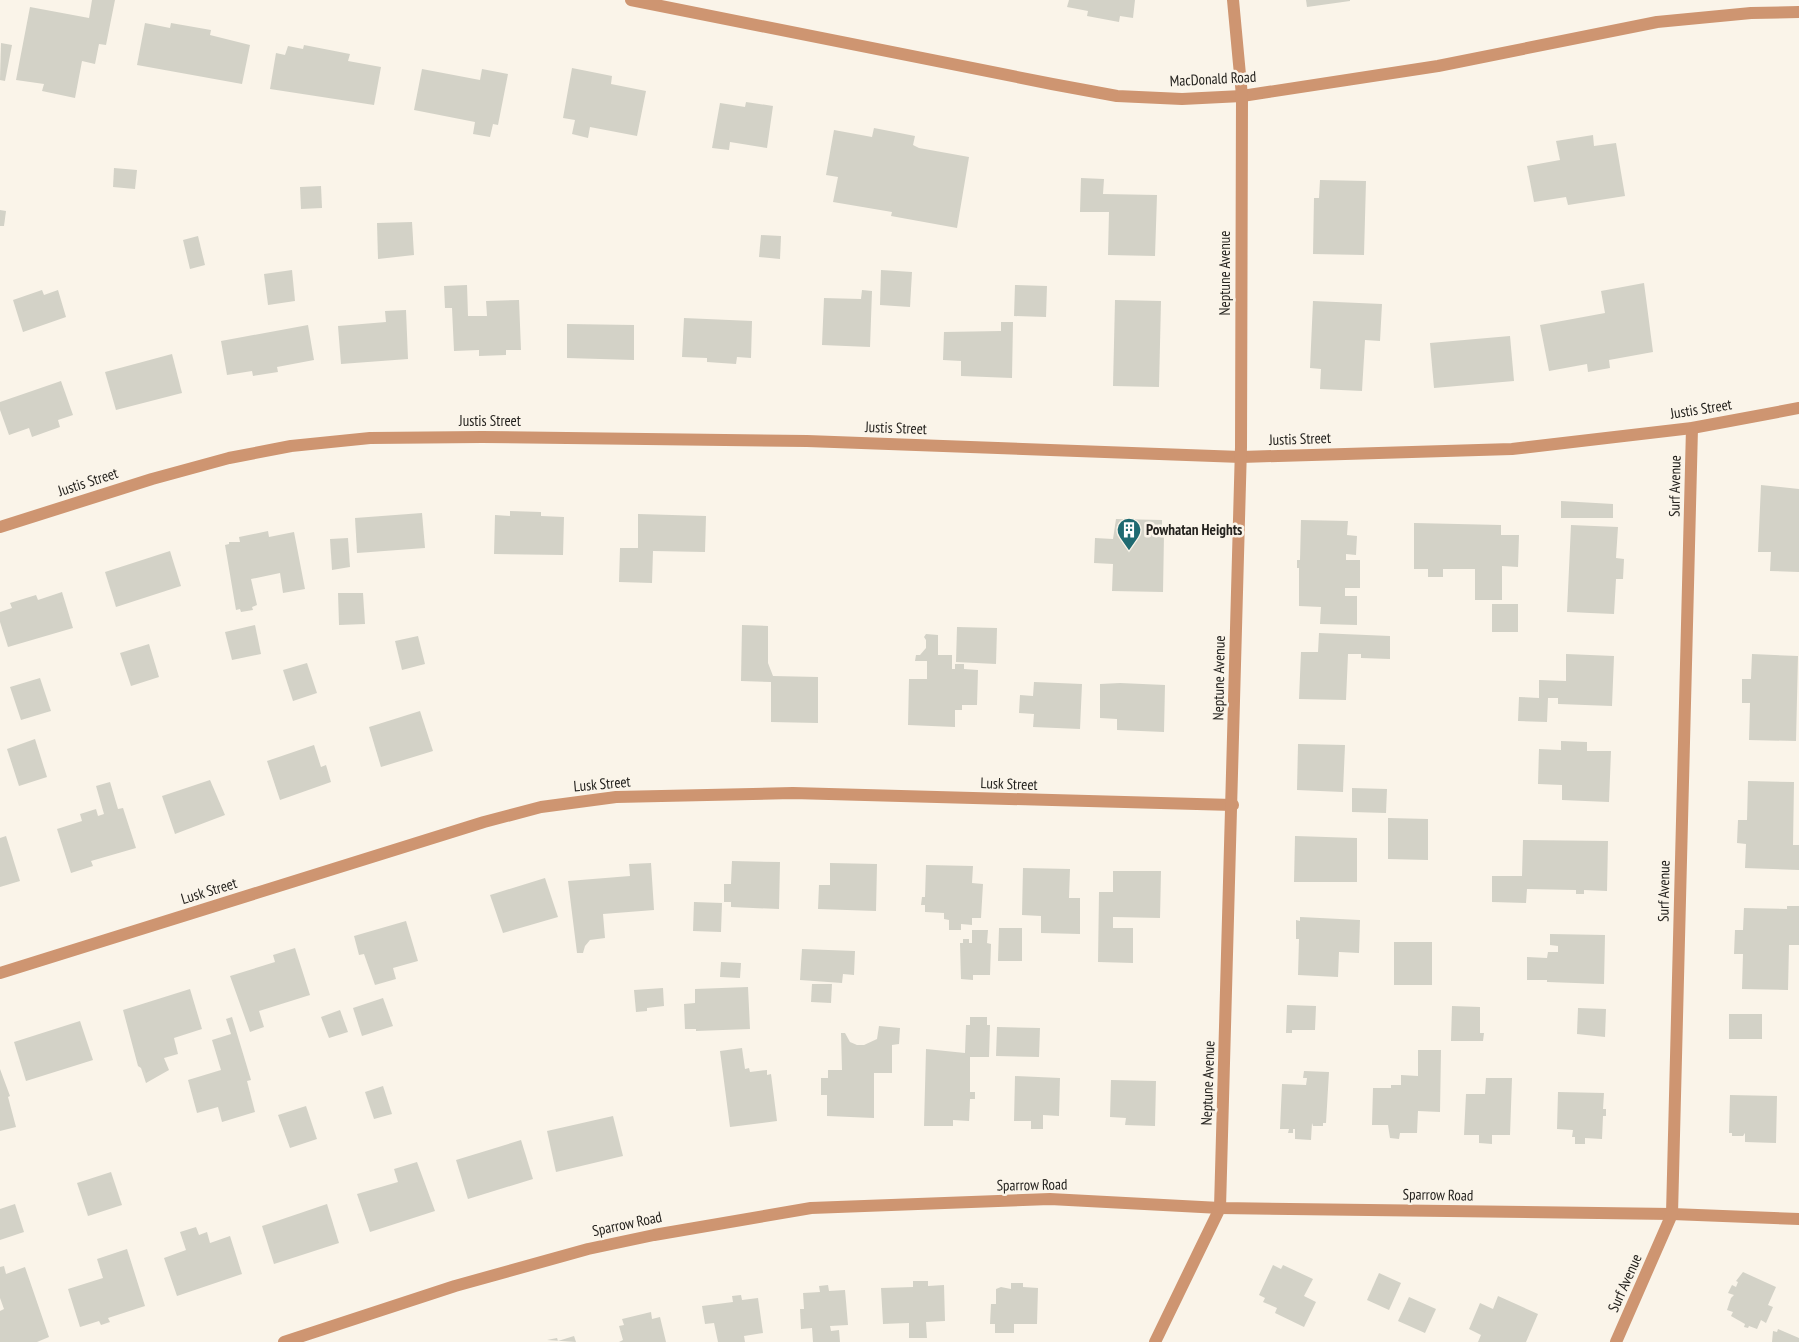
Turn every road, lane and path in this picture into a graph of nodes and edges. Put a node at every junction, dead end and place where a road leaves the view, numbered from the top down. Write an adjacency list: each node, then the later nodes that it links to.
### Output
1 (631, 0): 4 (street, MacDonald Road)
2 (1233, 0): 4 (street, Neptune Avenue)
3 (1799, 12): 4 (street, MacDonald Road)
4 (1242, 96): 7 (street, Neptune Avenue)
5 (1799, 408): 6 (street, Justis Street)
6 (1692, 428): 7 (street, Justis Street); 12 (street, Surf Avenue)
7 (1241, 457): 8 (street, Justis Street); 9 (street, Neptune Avenue)
8 (0, 528)
9 (1233, 805): 10 (street, Lusk Street); 11 (street, Neptune Avenue)
10 (0, 973)
11 (1220, 1208): 12 (street, Sparrow Road); 14 (street, Sparrow Road); 15 (street, Neptune Avenue)
12 (1672, 1214): 13 (street, Sparrow Road); 16 (street, Surf Avenue)
13 (1799, 1219)
14 (284, 1342)
15 (1155, 1342)
16 (1616, 1342)

